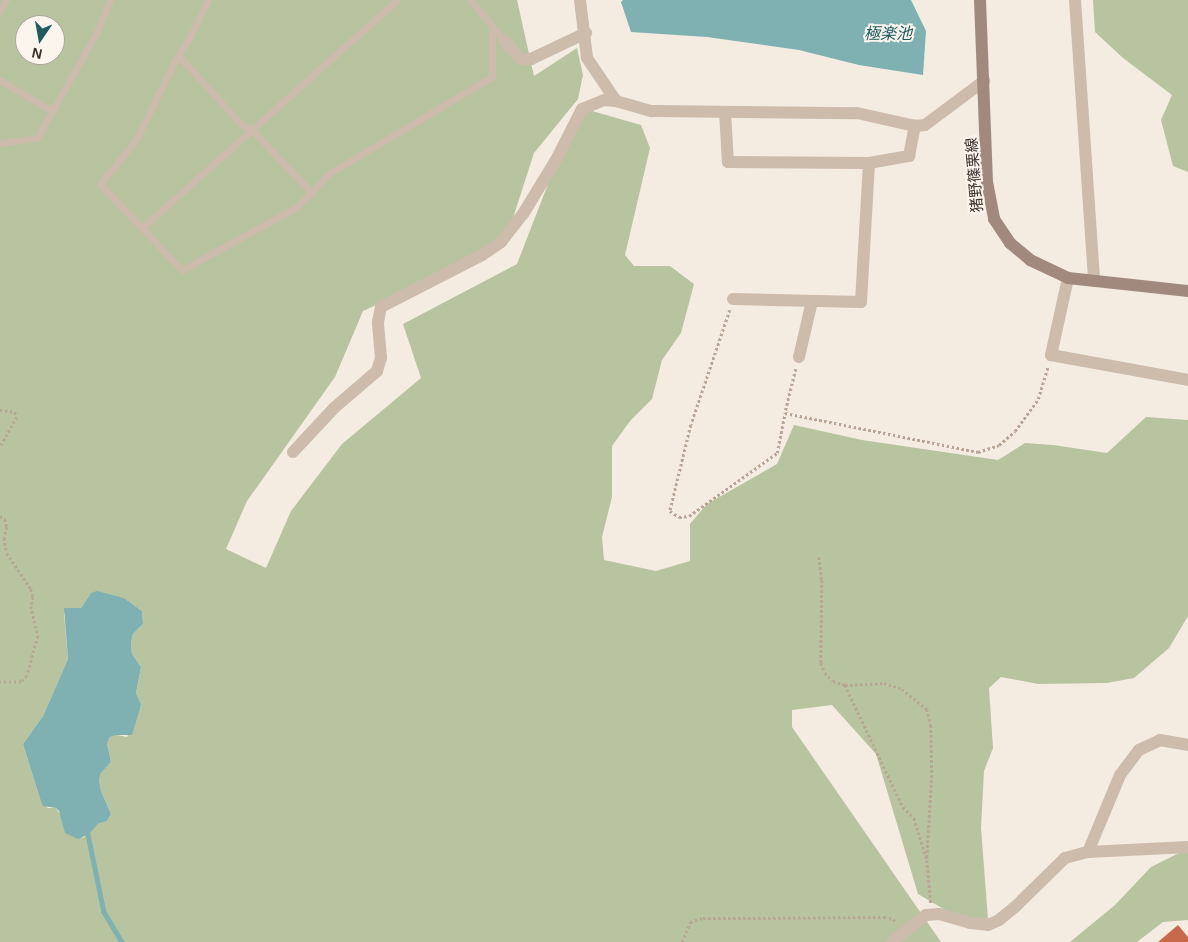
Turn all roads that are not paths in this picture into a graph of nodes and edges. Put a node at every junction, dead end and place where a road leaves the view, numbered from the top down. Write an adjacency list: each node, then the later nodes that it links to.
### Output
1 (6, 0): 9 (lane)
2 (110, 0): 17 (lane)
3 (208, 0): 13 (lane)
4 (397, 0): 20 (lane)
5 (470, 0): 10 (lane)
6 (580, 0): 11 (street)
7 (980, 0): 15 (main road, 猪野篠栗線)
8 (1075, 0): 26 (street)
9 (0, 11)
10 (492, 26): 12 (lane); 23 (lane)
11 (586, 33): 12 (street); 16 (street)
12 (506, 41)
13 (178, 55): 20 (lane); 24 (lane)
14 (0, 80): 17 (lane)
15 (984, 81): 19 (street); 25 (main road, 猪野篠栗線)
16 (616, 101): 18 (street); 32 (street)
17 (52, 111): 21 (lane)
18 (725, 112): 19 (street); 22 (street)
19 (915, 126): 22 (street)
20 (252, 130): 23 (lane); 24 (lane)
21 (0, 143)
22 (869, 164): 29 (street)
23 (312, 194): 24 (lane)
24 (142, 228)
25 (1068, 278): 26 (main road, 猪野篠栗線); 31 (street)
26 (1094, 281): 27 (main road, 猪野篠栗線)
27 (1188, 291)
28 (734, 299): 29 (street)
29 (812, 301): 30 (street)
30 (799, 357)
31 (1188, 380)
32 (293, 452)
33 (1188, 745): 35 (street)
34 (1188, 847): 35 (street)
35 (1088, 852): 36 (street)
36 (896, 938)

